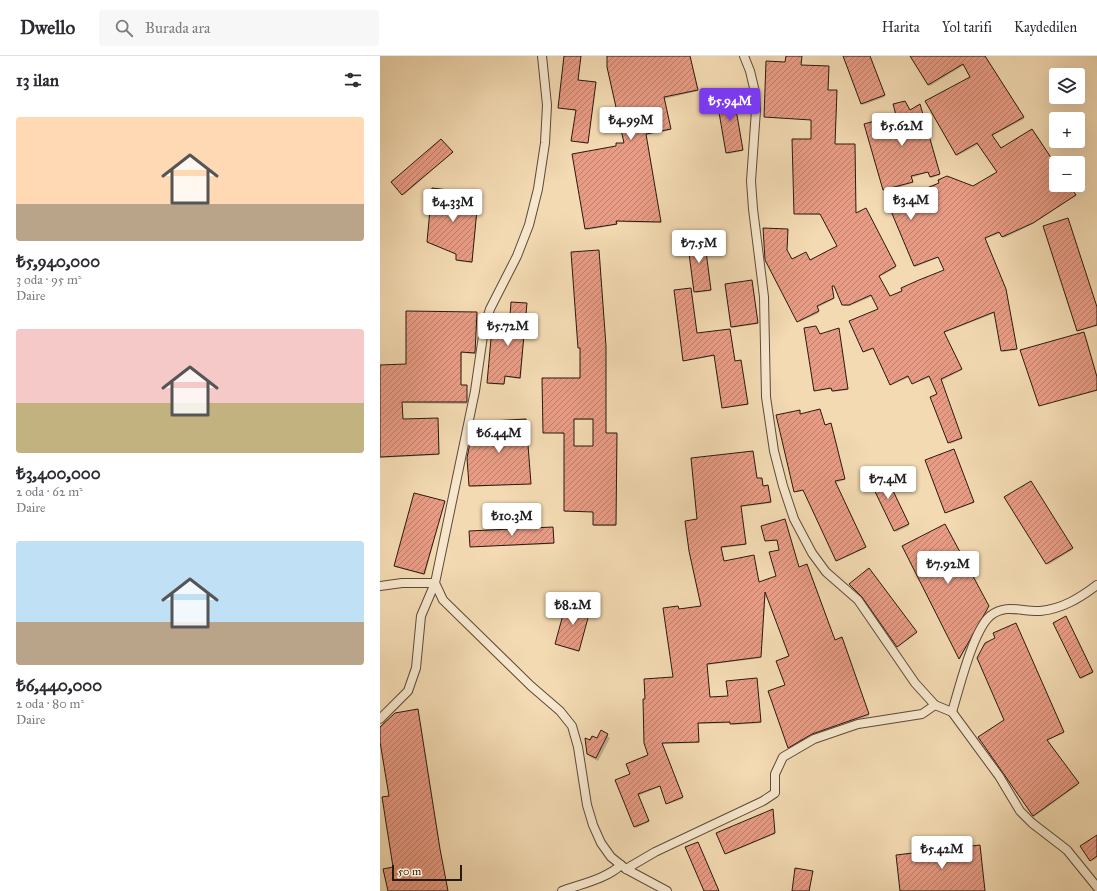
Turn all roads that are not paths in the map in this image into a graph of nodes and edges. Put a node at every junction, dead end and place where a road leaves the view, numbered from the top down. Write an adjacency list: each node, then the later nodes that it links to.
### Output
1 (542, 56): 3 (street)
2 (744, 56): 6 (street)
3 (435, 583): 5 (street); 8 (street); 9 (street)
4 (1097, 585): 7 (street)
5 (380, 586)
6 (935, 705): 7 (street); 9 (street)
7 (952, 712): 10 (street)
8 (380, 718)
9 (623, 867): 11 (street); 12 (street)
10 (1097, 887)
11 (562, 891)
12 (667, 891)

